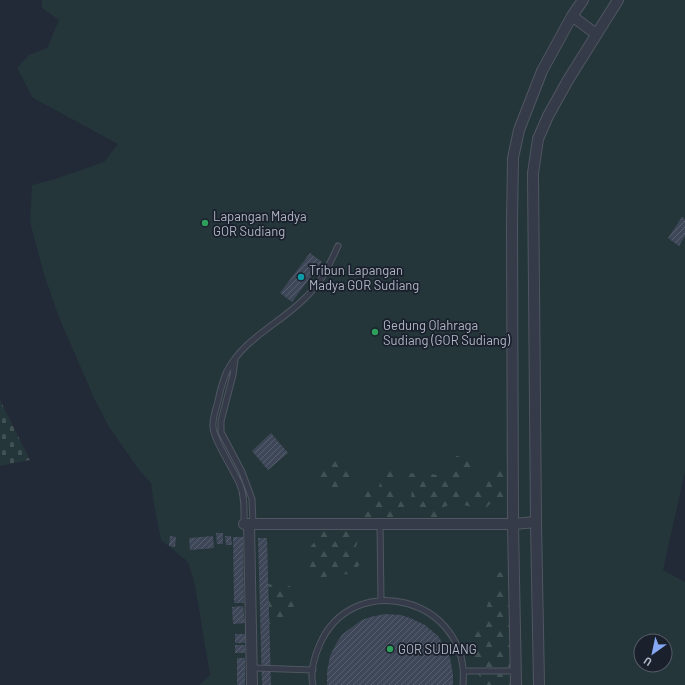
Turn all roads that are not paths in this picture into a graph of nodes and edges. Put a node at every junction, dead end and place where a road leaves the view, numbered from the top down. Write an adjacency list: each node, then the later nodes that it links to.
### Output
1 (582, 0): 3 (street)
2 (618, 0): 4 (street)
3 (572, 16): 4 (street); 10 (street)
4 (596, 34): 7 (street)
5 (338, 246): 6 (lane)
6 (235, 359): 8 (lane); 8 (lane)
7 (536, 522): 10 (street); 20 (street)
8 (248, 524): 9 (street); 12 (street)
9 (380, 524): 10 (street); 11 (lane)
10 (513, 524): 15 (street)
11 (381, 600): 13 (lane); 14 (lane)
12 (252, 668): 13 (lane); 16 (street)
13 (313, 670): 17 (lane)
14 (464, 671): 15 (lane); 18 (lane)
15 (516, 671): 19 (street)
16 (252, 685)
17 (313, 685)
18 (463, 685)
19 (516, 685)
20 (539, 685)

